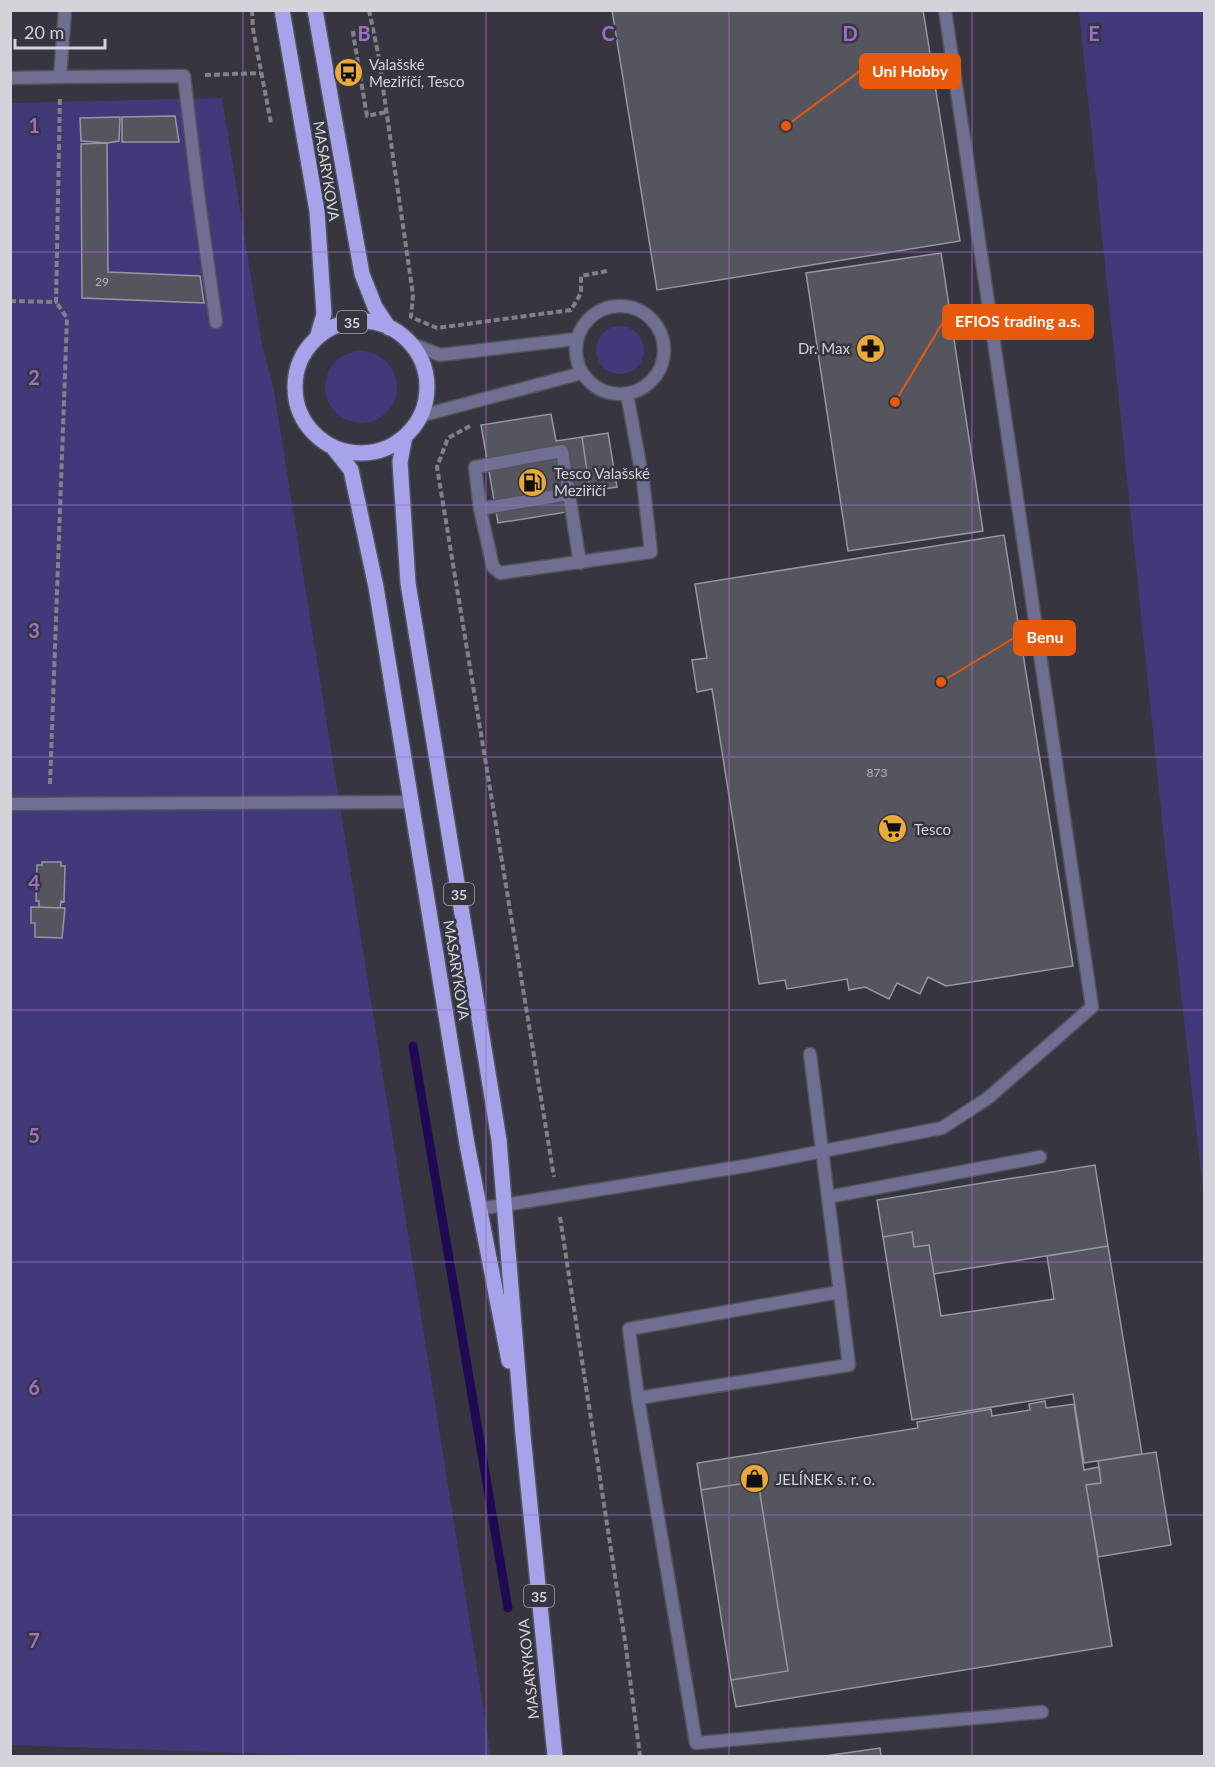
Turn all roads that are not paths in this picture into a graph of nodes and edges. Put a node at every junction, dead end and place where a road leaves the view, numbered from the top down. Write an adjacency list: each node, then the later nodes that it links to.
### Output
1 (65, 10): 6 (lane)
2 (282, 10): 9 (main road, MASARYKOVA / 35)
3 (315, 10): 8 (main road, MASARYKOVA / 35)
4 (945, 10): 23 (lane)
5 (10, 78): 6 (lane)
6 (60, 78): 7 (lane)
7 (216, 322)
8 (389, 328): 9 (main road, MASARYKOVA / 35); 11 (main road, MASARYKOVA / 35)
9 (317, 338): 16 (main road, MASARYKOVA / 35)
10 (576, 339): 11 (lane); 12 (lane); 13 (lane)
11 (410, 343): 14 (main road, MASARYKOVA / 35)
12 (582, 373): 13 (lane); 14 (lane)
13 (627, 394): 19 (lane)
14 (420, 416): 15 (main road, MASARYKOVA / 35)
15 (405, 436): 16 (main road, MASARYKOVA / 35); 26 (main road, MASARYKOVA / 35)
16 (332, 446): 20 (main road, MASARYKOVA / 35)
17 (568, 494): 18 (lane); 18 (lane); 19 (lane)
18 (480, 509): 19 (lane)
19 (580, 563)
20 (411, 802): 21 (lane); 27 (main road, MASARYKOVA / 35)
21 (10, 804)
22 (810, 1054): 23 (lane)
23 (822, 1151): 25 (lane); 26 (lane)
24 (1040, 1157): 25 (lane)
25 (828, 1197): 28 (lane)
26 (504, 1205): 27 (lane); 30 (main road, MASARYKOVA / 35)
27 (479, 1209): 30 (main road, MASARYKOVA / 35)
28 (840, 1292): 29 (lane); 29 (lane)
29 (638, 1398): 31 (lane)
30 (523, 1435): 32 (main road, MASARYKOVA / 35)
31 (1042, 1712)
32 (555, 1756)

